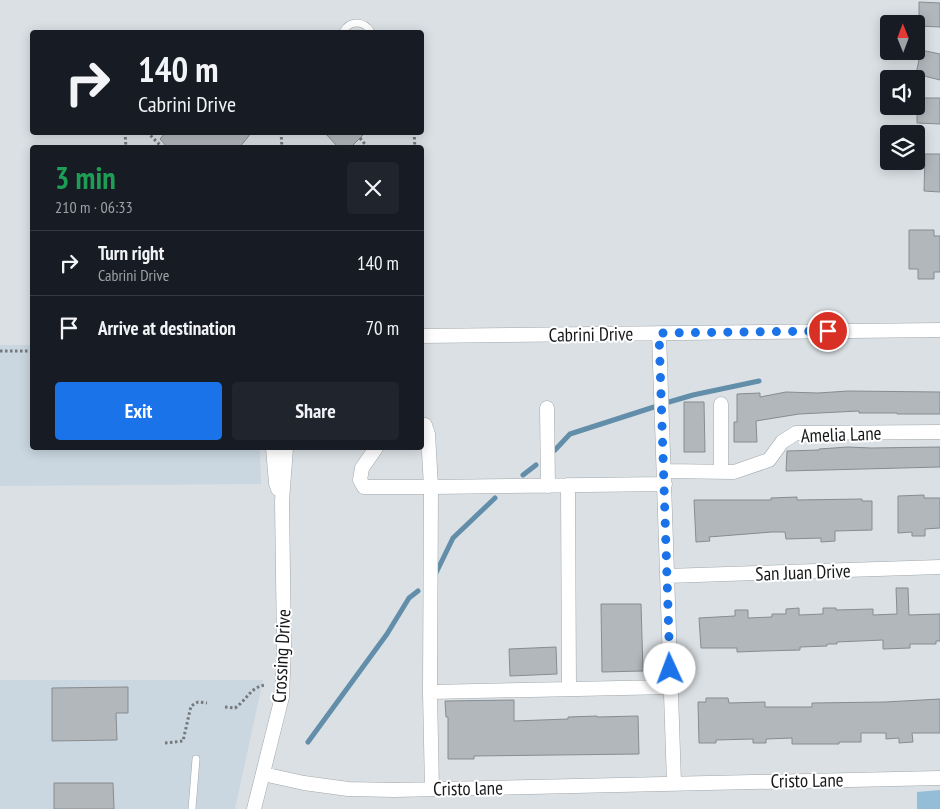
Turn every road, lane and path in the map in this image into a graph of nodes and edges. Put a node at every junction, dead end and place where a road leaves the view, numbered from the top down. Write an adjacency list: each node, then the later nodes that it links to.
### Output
1 (345, 30): 2 (lane)
2 (370, 30)
3 (150, 135): 5 (path)
4 (360, 138): 6 (path)
5 (160, 145)
6 (366, 145)
7 (940, 330): 8 (street, Cabrini Drive)
8 (659, 333): 9 (street, Cabrini Drive); 20 (street)
9 (424, 336)
10 (30, 351): 11 (path)
11 (0, 352)
12 (721, 404): 19 (street)
13 (547, 408): 22 (street)
14 (424, 425): 23 (street)
15 (940, 432): 19 (street, Amelia Lane)
16 (273, 450): 24 (street, Crossing Drive)
17 (286, 450): 24 (street, Crossing Drive)
18 (375, 450): 23 (street, Amelia Lane)
19 (721, 472): 20 (street, Amelia Lane)
20 (665, 478): 21 (street, Amelia Lane); 26 (street)
21 (568, 485): 22 (street, Amelia Lane); 29 (street)
22 (548, 486): 23 (street, Amelia Lane)
23 (431, 487): 30 (street)
24 (282, 501): 35 (street, Crossing Drive)
25 (940, 567): 26 (street, San Juan Drive)
26 (667, 576): 28 (street)
27 (266, 685): 32 (path)
28 (670, 687): 29 (street); 37 (street)
29 (569, 690): 30 (street)
30 (430, 692): 38 (street)
31 (207, 703): 33 (path)
32 (225, 707)
33 (165, 743)
34 (196, 759): 39 (lane)
35 (263, 774): 38 (street, Cristo lane); 40 (street, Crossing Drive)
36 (940, 778): 37 (street, Cristo Lane)
37 (674, 783): 38 (street, Cristo lane)
38 (432, 789)
39 (192, 809)
40 (254, 809)

